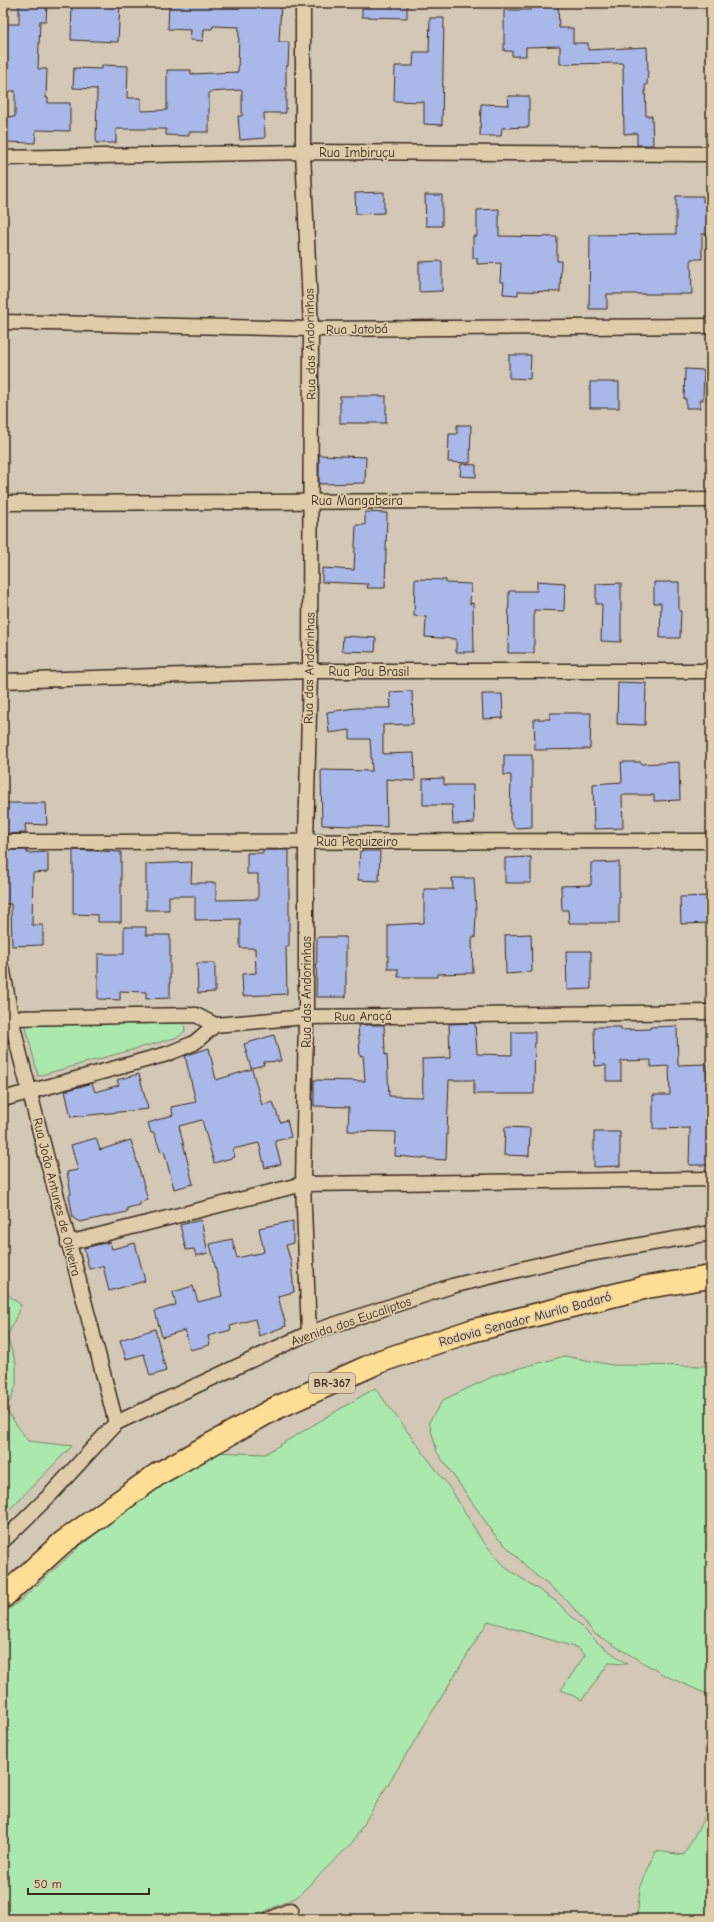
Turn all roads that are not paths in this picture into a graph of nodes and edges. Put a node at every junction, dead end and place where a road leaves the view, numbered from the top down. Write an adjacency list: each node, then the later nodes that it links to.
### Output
1 (303, 3): 2 (street, Rua das Andorinhas)
2 (303, 152): 3 (street, Rua Imbiruçu); 4 (street, Rua Imbiruçu); 7 (street, Rua das Andorinhas)
3 (711, 154)
4 (3, 158)
5 (3, 322): 7 (street, Rua Jatobá)
6 (711, 326): 7 (street, Rua Jatobá)
7 (311, 329): 8 (street, Rua das Andorinhas)
8 (310, 500): 9 (street, Rua Mangabeira); 10 (street, Rua Mangabeira); 12 (street, Rua das Andorinhas)
9 (711, 500)
10 (3, 503)
11 (711, 671): 12 (street, Rua Pau Brasil)
12 (310, 672): 13 (street, Rua Pau Brasil); 14 (street, Rua das Andorinhas)
13 (3, 681)
14 (306, 841): 15 (street, Rua Pequizeiro); 16 (street, Rua Pequizeiro); 19 (street, Rua das Andorinhas)
15 (711, 841)
16 (3, 842)
17 (3, 970): 20 (street, Rua João Antunes de Oliveira)
18 (711, 1012): 19 (street, Rua Araçá)
19 (306, 1017): 21 (street, Rua Araçá); 25 (street, Rua das Andorinhas)
20 (11, 1018): 21 (street); 22 (street, Rua João Antunes de Oliveira)
21 (215, 1025): 22 (street)
22 (30, 1092): 23 (street); 27 (street, Rua João Antunes de Oliveira)
23 (3, 1099)
24 (711, 1179): 25 (street)
25 (304, 1184): 27 (street); 29 (street, Rua das Andorinhas)
26 (711, 1233): 29 (street, Avenida dos Eucaliptos)
27 (68, 1243): 30 (street, Rua João Antunes de Oliveira)
28 (711, 1277): 32 (main road, Rodovia Senador Murilo Badaró / BR-367)
29 (309, 1333): 30 (street, Avenida dos Eucaliptos)
30 (116, 1423): 31 (street, Avenida dos Eucaliptos)
31 (3, 1541)
32 (3, 1597)
33 (290, 1910): 34 (street)
34 (271, 1919)

